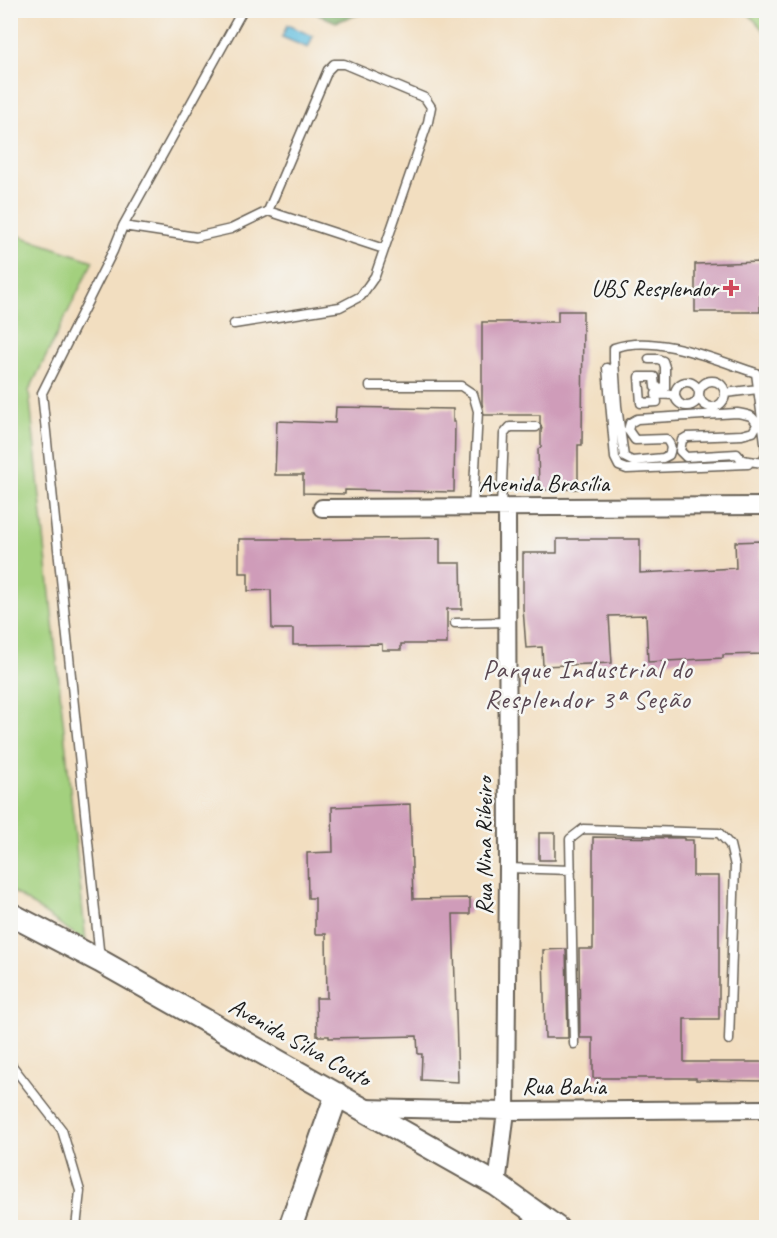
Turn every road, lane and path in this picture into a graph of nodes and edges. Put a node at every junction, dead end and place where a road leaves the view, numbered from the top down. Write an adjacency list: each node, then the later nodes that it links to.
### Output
1 (241, 13): 3 (lane)
2 (268, 211): 3 (lane); 4 (lane); 4 (lane)
3 (123, 226): 24 (lane)
4 (384, 249): 5 (lane)
5 (234, 324)
6 (649, 359): 11 (lane)
7 (607, 368): 14 (lane)
8 (370, 387): 17 (lane)
9 (758, 389): 10 (lane); 14 (lane); 14 (lane)
10 (725, 393): 12 (lane); 12 (lane)
11 (674, 394): 12 (lane); 12 (lane)
12 (699, 394)
13 (536, 427): 18 (lane)
14 (765, 456)
15 (766, 506): 18 (street, Avenida Brasília)
16 (322, 508): 17 (street, Avenida Brasília)
17 (472, 508): 18 (street, Avenida Brasília)
18 (504, 508): 19 (street, Rua Nina Ribeiro)
19 (507, 622): 20 (lane); 21 (street, Rua Nina Ribeiro)
20 (455, 623)
21 (508, 868): 22 (lane); 31 (street, Rua Nina Ribeiro)
22 (571, 870): 25 (lane); 26 (lane)
23 (10, 914): 24 (main road, Avenida Silva Couto)
24 (100, 961): 28 (main road, Avenida Silva Couto)
25 (729, 1040)
26 (574, 1044)
27 (10, 1063): 33 (lane)
28 (336, 1094): 29 (main road, Avenida Silva Couto); 34 (main road)
29 (362, 1108): 31 (street, Rua Bahia); 32 (main road, Avenida Silva Couto)
30 (766, 1109): 31 (street, Rua Bahia)
31 (506, 1111): 32 (street, Rua Nina Ribeiro)
32 (497, 1185): 35 (main road, Avenida Silva Couto)
33 (76, 1227)
34 (290, 1227)
35 (557, 1227)

